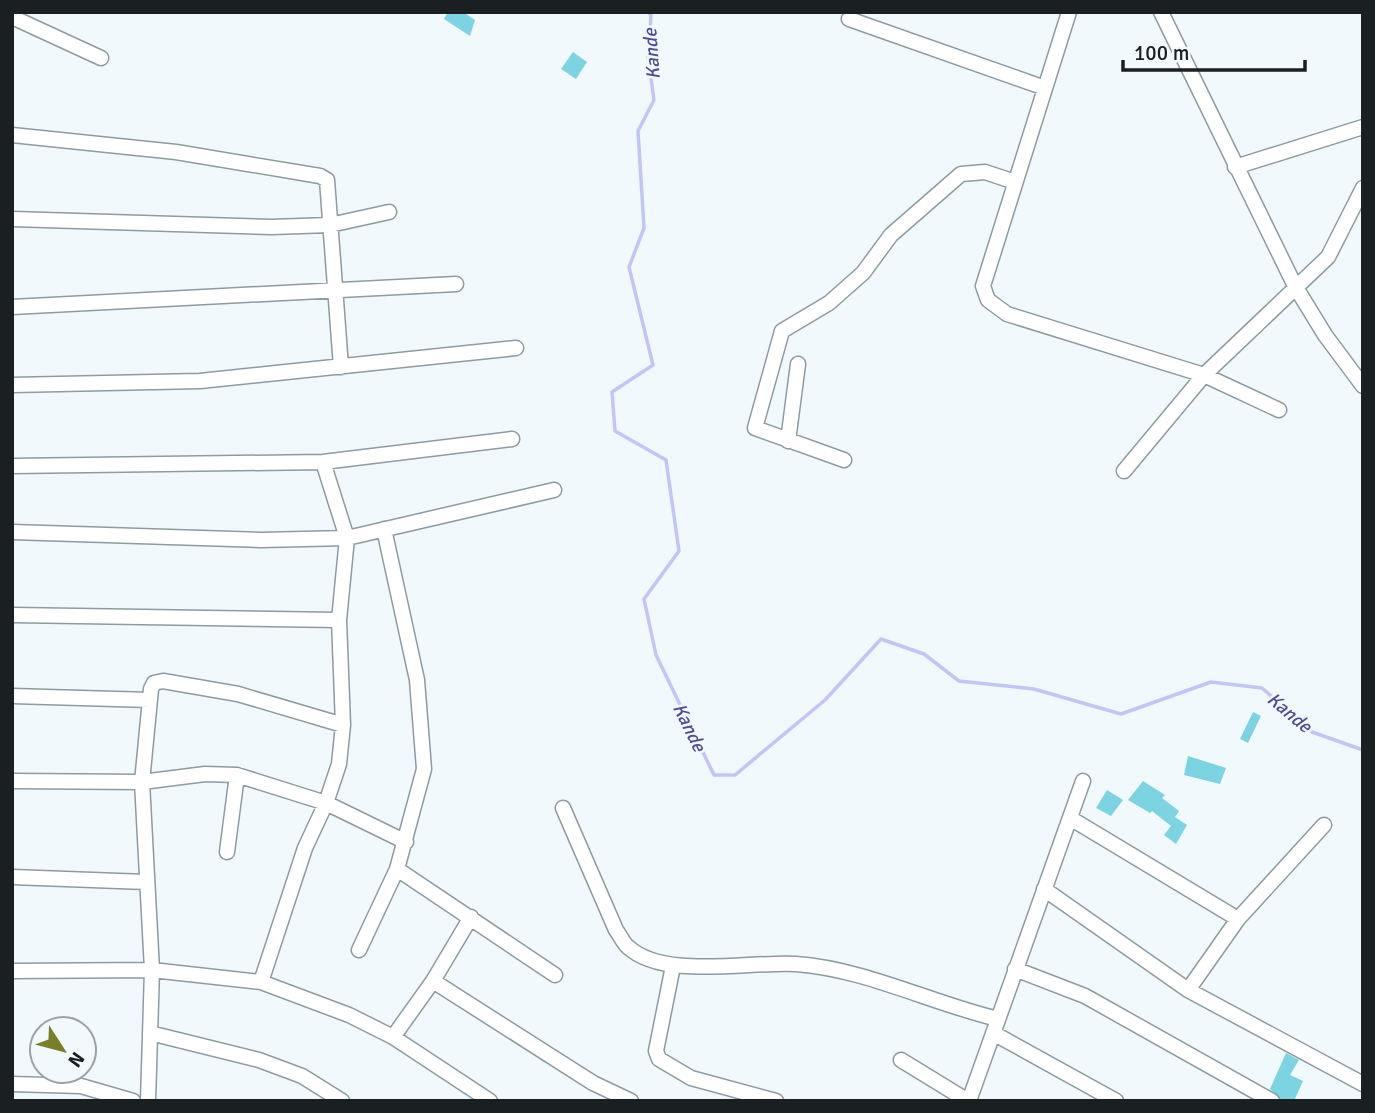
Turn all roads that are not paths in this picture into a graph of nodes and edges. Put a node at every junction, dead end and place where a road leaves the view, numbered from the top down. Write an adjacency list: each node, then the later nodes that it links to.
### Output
1 (1069, 12): 6 (street)
2 (1161, 12): 9 (street)
3 (12, 18): 5 (street)
4 (849, 19): 6 (street)
5 (102, 58)
6 (1045, 88): 10 (street)
7 (1363, 127): 9 (street)
8 (12, 135): 14 (street)
9 (1235, 167): 16 (street)
10 (1015, 182): 22 (street); 27 (street)
11 (1363, 188): 16 (street)
12 (390, 212): 14 (street)
13 (12, 219): 14 (street)
14 (330, 225): 17 (street)
15 (456, 284): 17 (street)
16 (1295, 286): 22 (street); 24 (street)
17 (335, 290): 18 (street); 21 (street)
18 (12, 307)
19 (516, 348): 21 (street)
20 (798, 364): 27 (street)
21 (341, 367): 23 (street)
22 (1204, 375): 25 (street); 31 (street)
23 (12, 385)
24 (1363, 386)
25 (1279, 410)
26 (512, 439): 29 (street)
27 (788, 441): 28 (street)
28 (844, 460)
29 (323, 462): 30 (street); 35 (street)
30 (12, 466)
31 (1124, 471)
32 (554, 490): 33 (street)
33 (384, 529): 35 (street); 49 (street)
34 (12, 532): 35 (street)
35 (347, 538): 37 (street)
36 (12, 615): 37 (street)
37 (340, 620): 40 (street)
38 (12, 696): 39 (street)
39 (150, 700): 40 (street); 44 (street)
40 (343, 725): 45 (street)
41 (237, 775): 44 (street); 45 (street); 50 (street)
42 (12, 780): 44 (street)
43 (1083, 781): 47 (street)
44 (142, 782): 53 (street)
45 (326, 803): 49 (street); 64 (street)
46 (563, 808): 58 (street)
47 (1070, 818): 54 (street); 56 (street)
48 (1324, 825): 56 (street)
49 (406, 842): 51 (street)
50 (227, 852)
51 (397, 869): 55 (street); 57 (street)
52 (12, 877): 53 (street)
53 (146, 882): 60 (street)
54 (1044, 889): 59 (street); 65 (street)
55 (471, 917): 62 (street); 63 (street)
56 (1238, 919): 65 (street)
57 (359, 950)
58 (673, 965): 66 (street); 78 (street)
59 (1015, 969): 66 (street); 72 (street)
60 (152, 970): 61 (street); 64 (street); 67 (street)
61 (12, 971)
62 (555, 975)
63 (433, 981): 68 (street); 77 (street)
64 (261, 982): 68 (street)
65 (1188, 990): 71 (street)
66 (995, 1026): 79 (street); 80 (street)
67 (150, 1034): 74 (street); 75 (street)
68 (393, 1038): 76 (street)
69 (901, 1060): 79 (street)
70 (12, 1084): 73 (street)
71 (1363, 1084)
72 (1268, 1100)
73 (133, 1101)
74 (148, 1101)
75 (342, 1101)
76 (490, 1101)
77 (631, 1101)
78 (776, 1101)
79 (969, 1101)
80 (1116, 1101)

